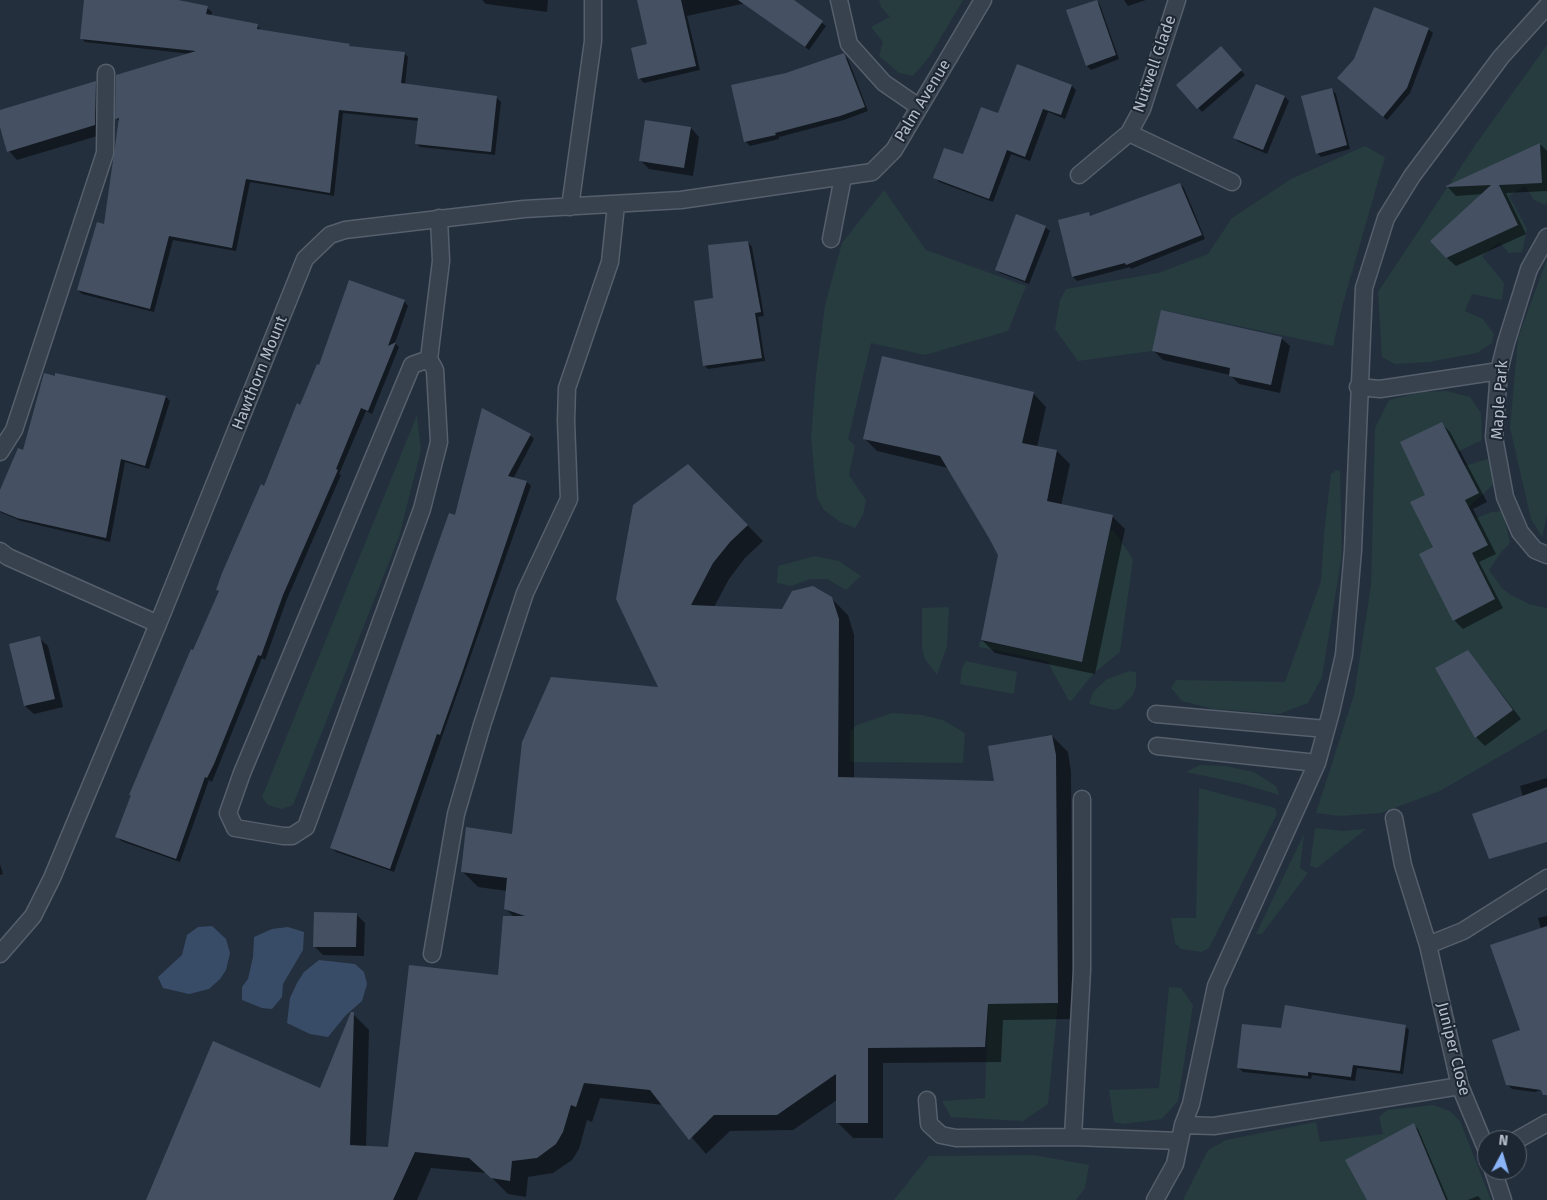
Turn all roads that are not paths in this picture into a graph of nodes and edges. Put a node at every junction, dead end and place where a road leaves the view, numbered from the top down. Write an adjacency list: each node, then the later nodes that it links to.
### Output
1 (594, 0): 13 (lane)
2 (839, 0): 7 (lane)
3 (983, 0): 7 (lane, Palm Avenue)
4 (1177, 0): 8 (lane, Nutwell Glade)
5 (1547, 6): 19 (lane)
6 (106, 73): 20 (lane)
7 (919, 107): 10 (lane, Palm Avenue)
8 (1129, 133): 9 (lane); 11 (lane, Nutwell Glade)
9 (1079, 175)
10 (843, 177): 12 (lane, Palm Avenue); 16 (lane)
11 (1232, 182)
12 (616, 205): 13 (lane, Hawthorn Mount); 33 (lane)
13 (570, 207): 14 (lane, Hawthorn Mount)
14 (438, 218): 17 (lane); 23 (lane, Hawthorn Mount)
15 (1547, 237): 18 (lane, Maple Park)
16 (831, 239)
17 (429, 359): 17 (lane)
18 (1499, 371): 19 (lane); 22 (lane, Maple Park)
19 (1358, 387): 25 (lane)
20 (0, 452)
21 (0, 551): 23 (lane)
22 (1547, 555)
23 (158, 624): 31 (lane, Hawthorn Mount)
24 (1156, 714): 25 (lane)
25 (1326, 729): 27 (lane)
26 (1157, 746): 27 (lane)
27 (1317, 763): 38 (lane)
28 (1082, 799): 40 (lane)
29 (1394, 818): 32 (lane, Juniper Close)
30 (1547, 878): 32 (lane)
31 (4, 943)
32 (1428, 945): 34 (lane, Juniper Close)
33 (432, 954)
34 (1460, 1086): 37 (lane, Juniper Close); 38 (lane)
35 (927, 1100): 40 (lane)
36 (1547, 1123): 39 (lane)
37 (1479, 1130)
38 (1182, 1133): 40 (lane); 42 (lane)
39 (1527, 1134)
40 (1073, 1137)
41 (1496, 1180): 43 (lane)
42 (1155, 1200)
43 (1503, 1200)

